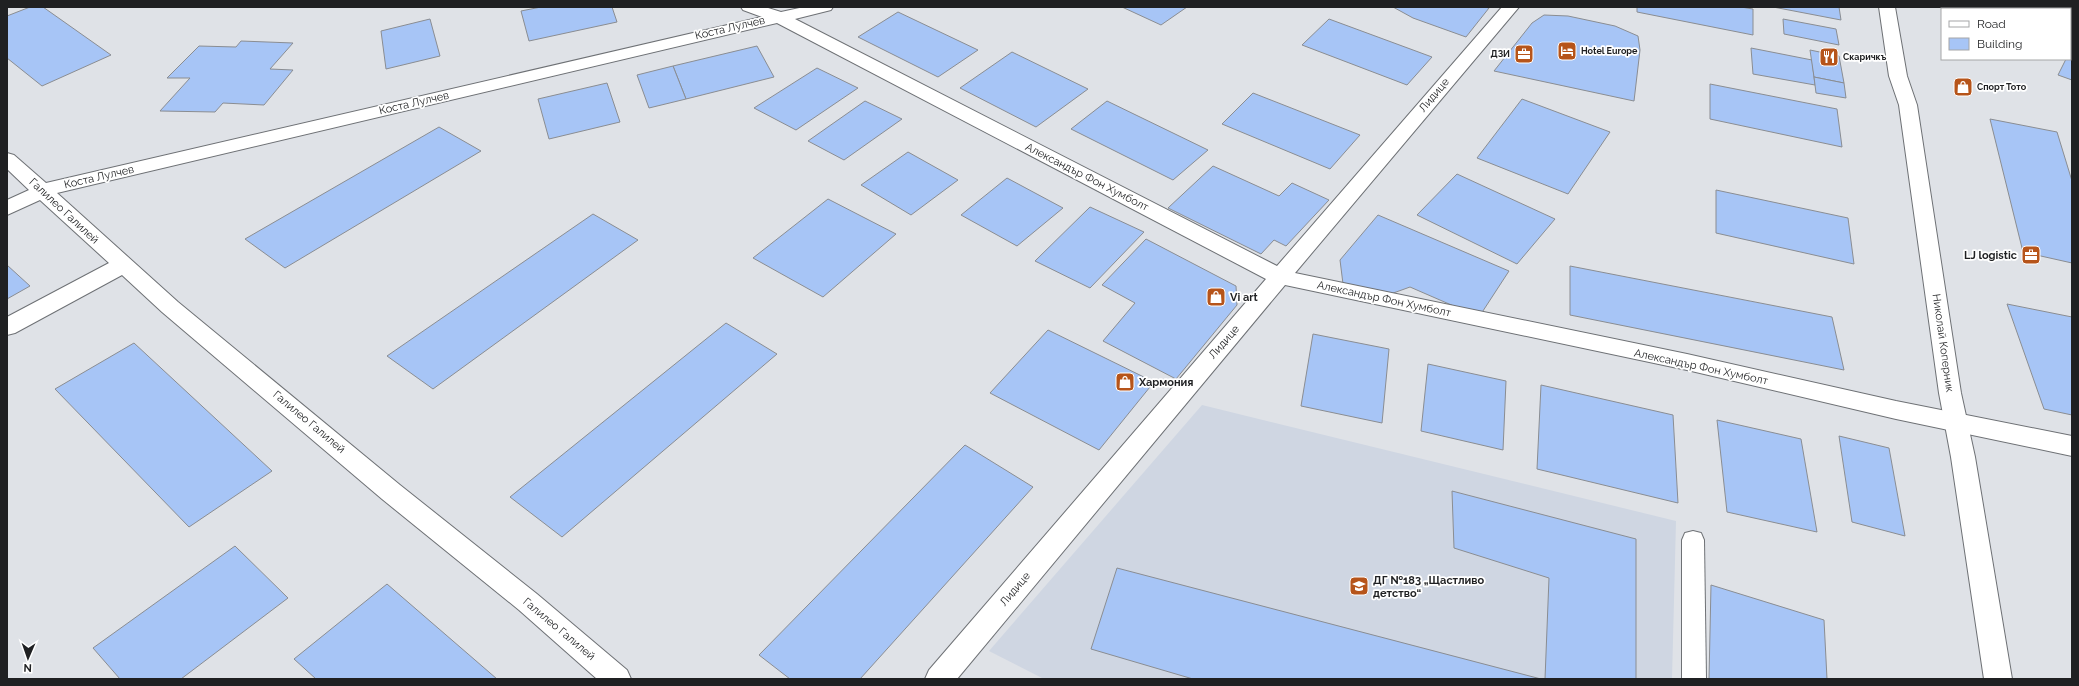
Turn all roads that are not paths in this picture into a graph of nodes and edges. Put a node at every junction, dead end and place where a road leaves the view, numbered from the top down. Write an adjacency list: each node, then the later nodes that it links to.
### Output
1 (749, 7): 5 (street, Александър Фон Хумболт)
2 (825, 7): 5 (street, Коста Лулчев)
3 (1512, 7): 10 (street, Лидице)
4 (1887, 7): 12 (street, Николай Коперник)
5 (778, 17): 7 (street, Коста Лулчев); 10 (street, Александър Фон Хумболт)
6 (7, 159): 7 (street, Галилео Галилей)
7 (44, 190): 8 (street, Коста Лулчев); 9 (street, Галилео Галилей)
8 (7, 208)
9 (122, 265): 11 (street); 15 (street, Галилео Галилей)
10 (1280, 277): 12 (street, Александър Фон Хумболт); 16 (street, Лидице)
11 (7, 327)
12 (1956, 422): 13 (street, Александър Фон Хумболт); 18 (street, Николай Коперник)
13 (2072, 446)
14 (1693, 540): 17 (lane)
15 (617, 679)
16 (939, 679)
17 (1694, 679)
18 (1998, 679)

